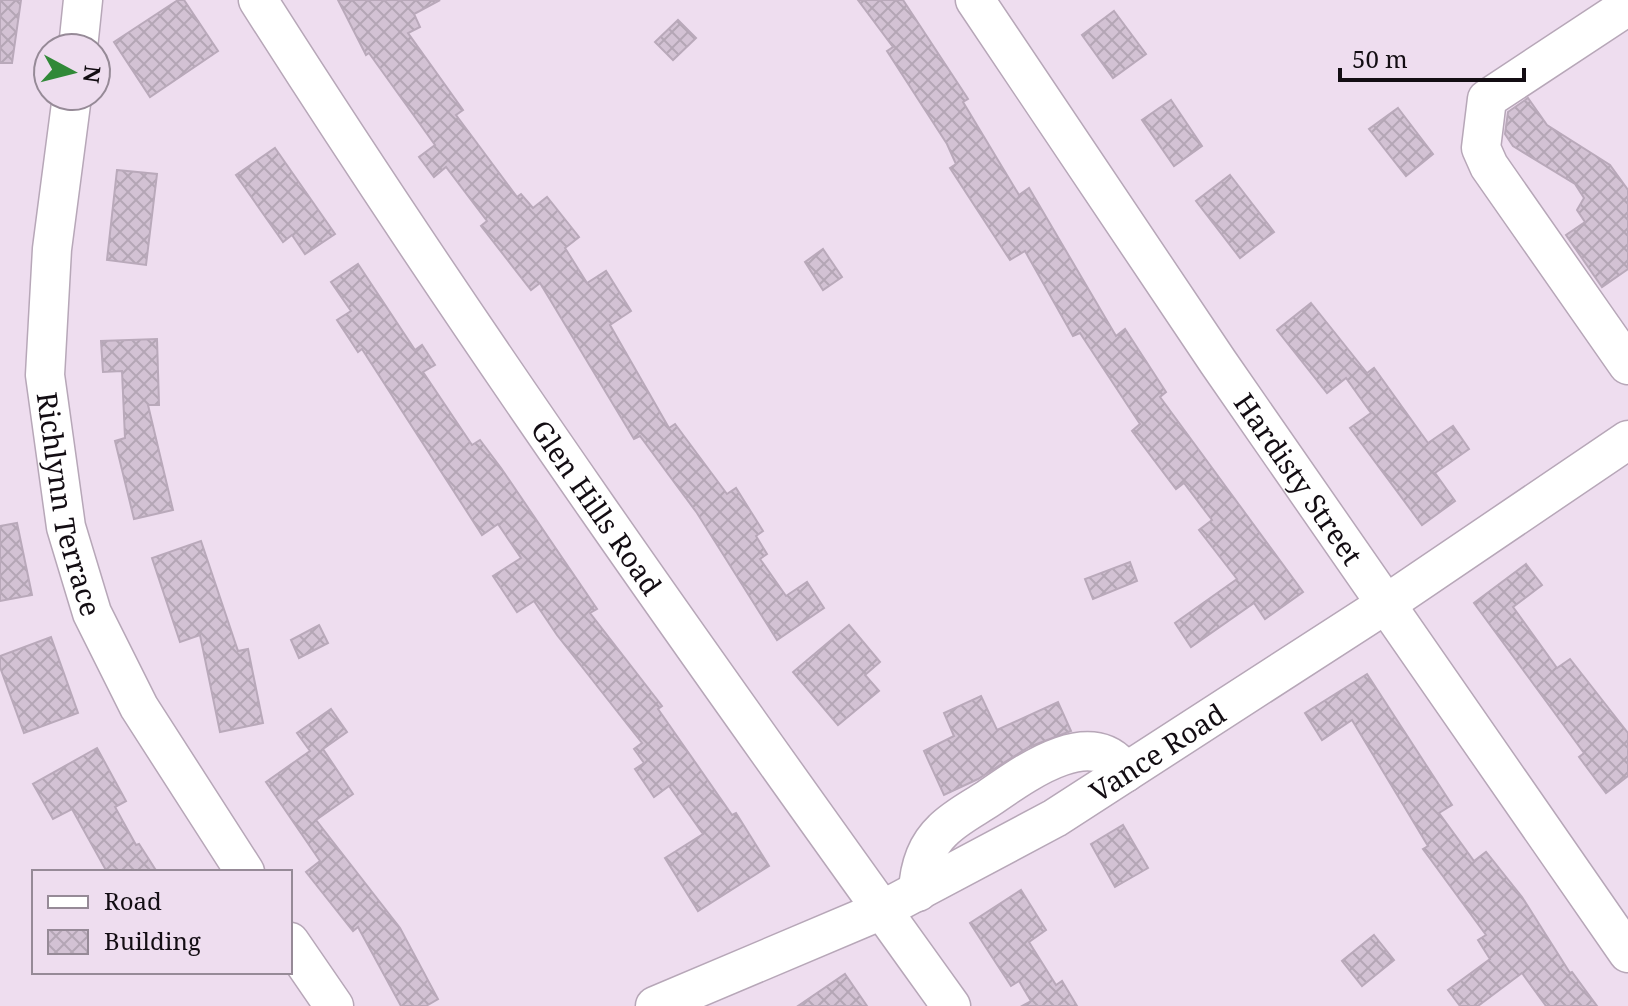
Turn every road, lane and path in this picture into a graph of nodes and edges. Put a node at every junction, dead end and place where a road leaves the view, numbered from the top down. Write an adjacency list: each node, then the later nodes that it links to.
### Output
1 (83, 0): 5 (street)
2 (258, 0): 13 (street, Glen Hills Road)
3 (975, 0): 9 (street, Hardisty Street)
4 (1622, 23): 7 (street)
5 (80, 32)
6 (70, 112): 11 (street, Richlynn Terrace)
7 (1626, 359)
8 (1628, 440): 9 (street, Vance Road)
9 (1386, 604): 10 (street, Vance Road); 15 (street, Hardisty Street)
10 (1125, 773): 12 (street, Vance Road); 12 (street)
11 (244, 870)
12 (918, 892): 13 (street, Vance Road)
13 (882, 910): 17 (street, Vance Road); 18 (street, Glen Hills Road)
14 (292, 945): 16 (street)
15 (1628, 953)
16 (334, 1006)
17 (655, 1006)
18 (951, 1006)

